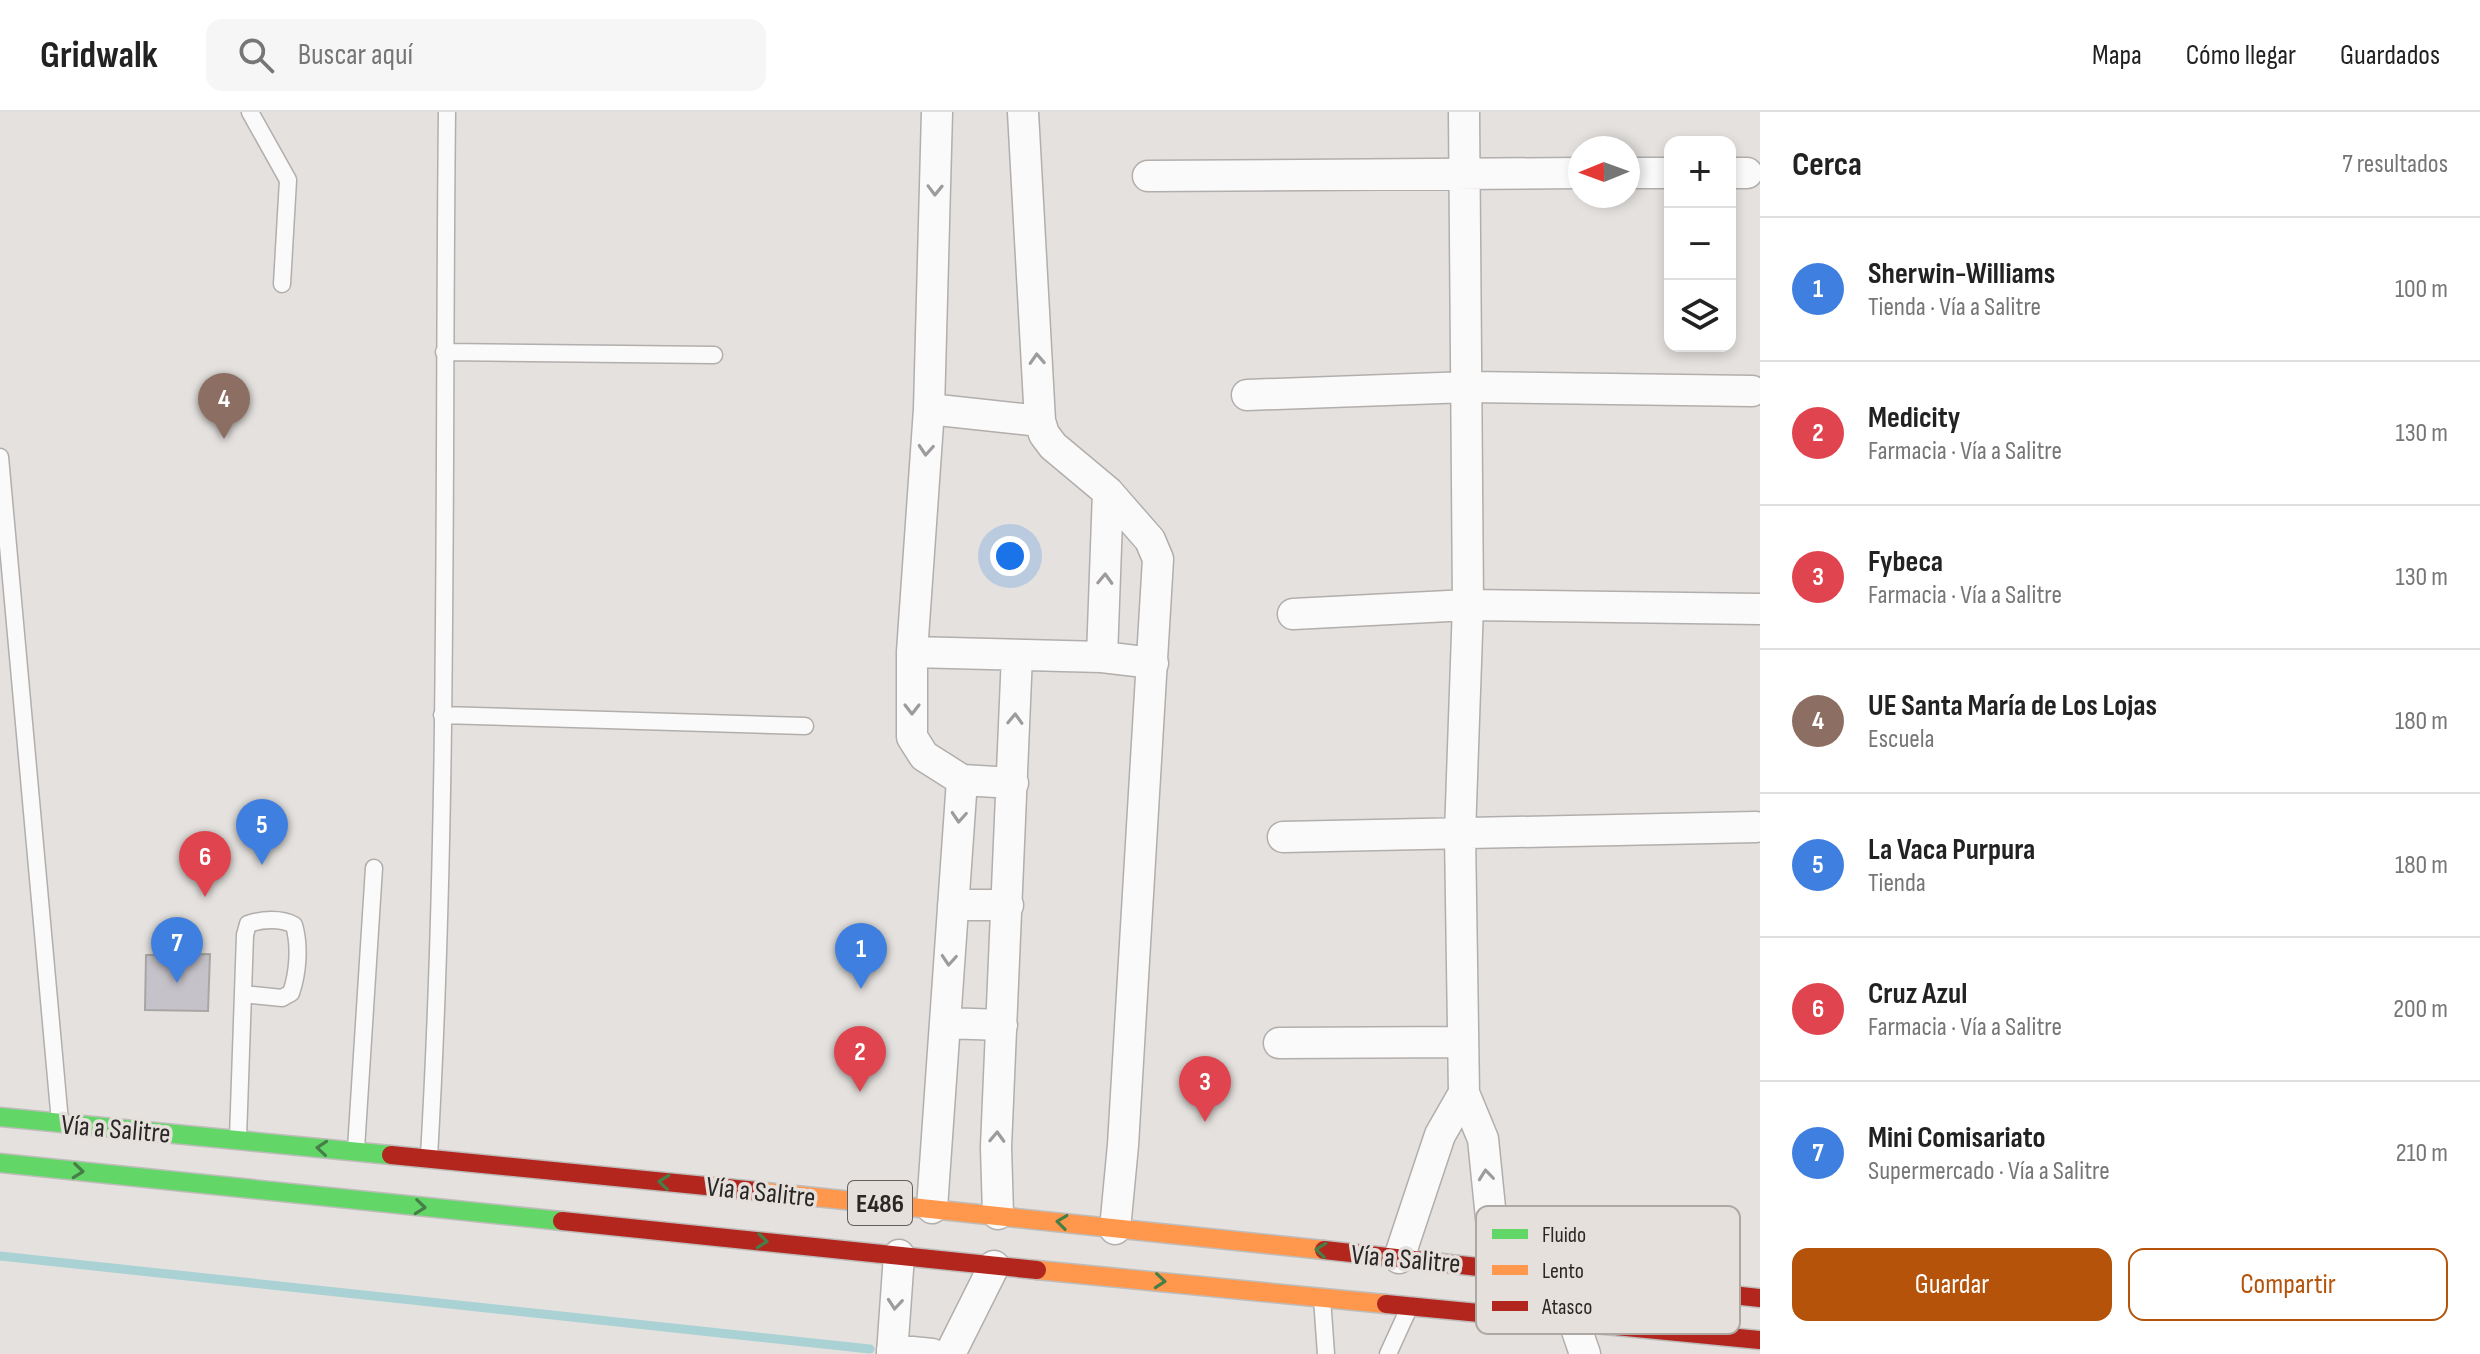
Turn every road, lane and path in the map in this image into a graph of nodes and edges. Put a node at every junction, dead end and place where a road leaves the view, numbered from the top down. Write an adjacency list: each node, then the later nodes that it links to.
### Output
1 (250, 112): 11 (lane)
2 (447, 112): 12 (lane)
3 (937, 112): 17 (street, one-way to 17)
4 (1023, 112): 18 (street, one-way to 4)
5 (1464, 112): 6 (street)
6 (1465, 173): 7 (street); 10 (street); 14 (street)
7 (1568, 173)
8 (1640, 173): 9 (street)
9 (1664, 173)
10 (1148, 176)
11 (282, 284)
12 (444, 352): 13 (lane); 28 (lane)
13 (714, 355)
14 (1468, 387): 15 (street); 16 (street); 21 (street)
15 (1752, 391)
16 (1247, 395)
17 (929, 409): 18 (street); 24 (street, one-way to 24)
18 (1040, 421): 20 (street)
19 (0, 457): 45 (lane)
20 (1108, 492): 26 (street, one-way to 20); 27 (street)
21 (1468, 605): 22 (street); 23 (street); 33 (street)
22 (1760, 609)
23 (1293, 614)
24 (912, 652): 25 (street); 30 (street, one-way to 30)
25 (1017, 655): 26 (street); 31 (street, one-way to 25)
26 (1102, 657): 27 (street)
27 (1153, 663): 53 (street)
28 (442, 715): 29 (lane); 48 (lane)
29 (805, 726)
30 (962, 780): 31 (street); 36 (street, one-way to 36)
31 (1013, 783): 37 (street)
32 (1756, 827): 33 (street)
33 (1460, 834): 34 (street); 41 (street)
34 (1283, 837)
35 (374, 868): 47 (lane)
36 (953, 905): 37 (street); 39 (street, one-way to 39)
37 (1008, 905): 40 (street)
38 (243, 994): 38 (lane); 46 (lane)
39 (945, 1023): 40 (street); 51 (street)
40 (1002, 1025): 52 (street, one-way to 40)
41 (1463, 1042): 42 (street); 43 (street)
42 (1279, 1043)
43 (1464, 1093): 50 (street, one-way to 43); 55 (street)
44 (0, 1117): 45 (main road, Vía a Salitre / E486)
45 (60, 1123): 46 (main road, Vía a Salitre / E486)
46 (238, 1140): 47 (main road, Vía a Salitre / E486, one-way to 46)
47 (356, 1151): 48 (main road, Vía a Salitre / E486)
48 (429, 1158): 51 (main road, Vía a Salitre / E486, one-way to 48)
49 (0, 1163): 54 (main road, Vía a Salitre / E486, one-way to 54)
50 (1490, 1206)
51 (932, 1208): 52 (main road, Vía a Salitre / E486)
52 (998, 1214): 53 (main road, Vía a Salitre / E486, one-way to 52)
53 (1115, 1229): 55 (main road, Vía a Salitre / E486, one-way to 53)
54 (899, 1255): 57 (main road, Vía a Salitre / E486); 67 (street, one-way to 67)
55 (1399, 1258): 56 (main road, Vía a Salitre / E486)
56 (1476, 1265)
57 (994, 1266): 58 (main road, Vía a Salitre / E486, one-way to 58); 69 (street)
58 (1322, 1296): 61 (main road, Vía a Salitre / E486); 70 (lane)
59 (1740, 1296): 60 (main road, Vía a Salitre / E486)
60 (1760, 1298)
61 (1410, 1306): 62 (main road, Vía a Salitre / E486); 71 (lane)
62 (1476, 1312)
63 (1578, 1334): 72 (street)
64 (1645, 1334): 66 (main road, Vía a Salitre / E486)
65 (1760, 1340): 66 (main road, Vía a Salitre / E486)
66 (1704, 1344)
67 (892, 1352): 68 (street)
68 (932, 1354)
69 (950, 1354)
70 (1326, 1354)
71 (1388, 1354)
72 (1585, 1354)

